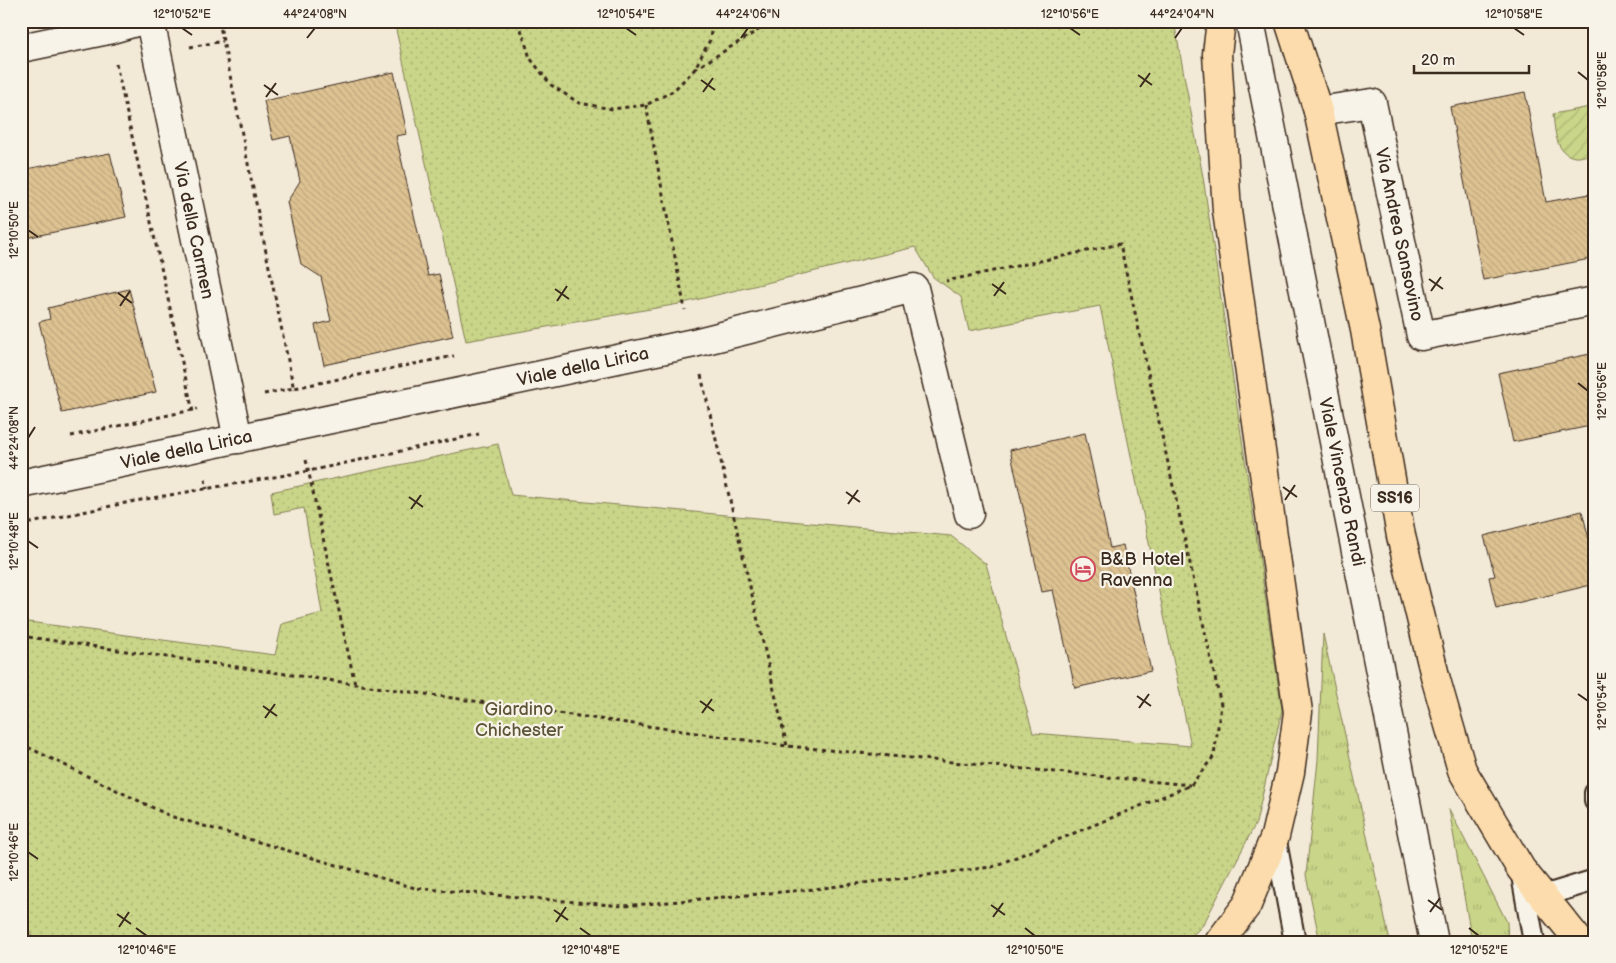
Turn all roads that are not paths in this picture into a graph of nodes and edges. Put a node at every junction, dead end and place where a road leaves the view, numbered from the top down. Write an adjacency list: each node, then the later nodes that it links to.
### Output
1 (138, 21): 6 (street)
2 (150, 21): 9 (street, Via della Carmen)
3 (1221, 21): 14 (highway)
4 (1250, 21): 20 (street, Viale Vincenzo Randi)
5 (1289, 21): 7 (highway, SS16)
6 (21, 48)
7 (1318, 111): 8 (street, Via Andrea Sansovino); 15 (highway, SS16)
8 (1595, 301)
9 (238, 439): 10 (street, Viale della Lirica); 11 (street, Viale della Lirica)
10 (21, 484)
11 (969, 514)
12 (1595, 793): 13 (lane)
13 (1595, 801)
14 (1275, 836): 18 (highway); 19 (lane)
15 (1521, 869): 17 (highway, SS16); 21 (lane)
16 (1595, 880): 17 (lane)
17 (1543, 896): 22 (highway, SS16)
18 (1219, 942)
19 (1295, 942)
20 (1434, 942)
21 (1534, 942)
22 (1580, 942)

